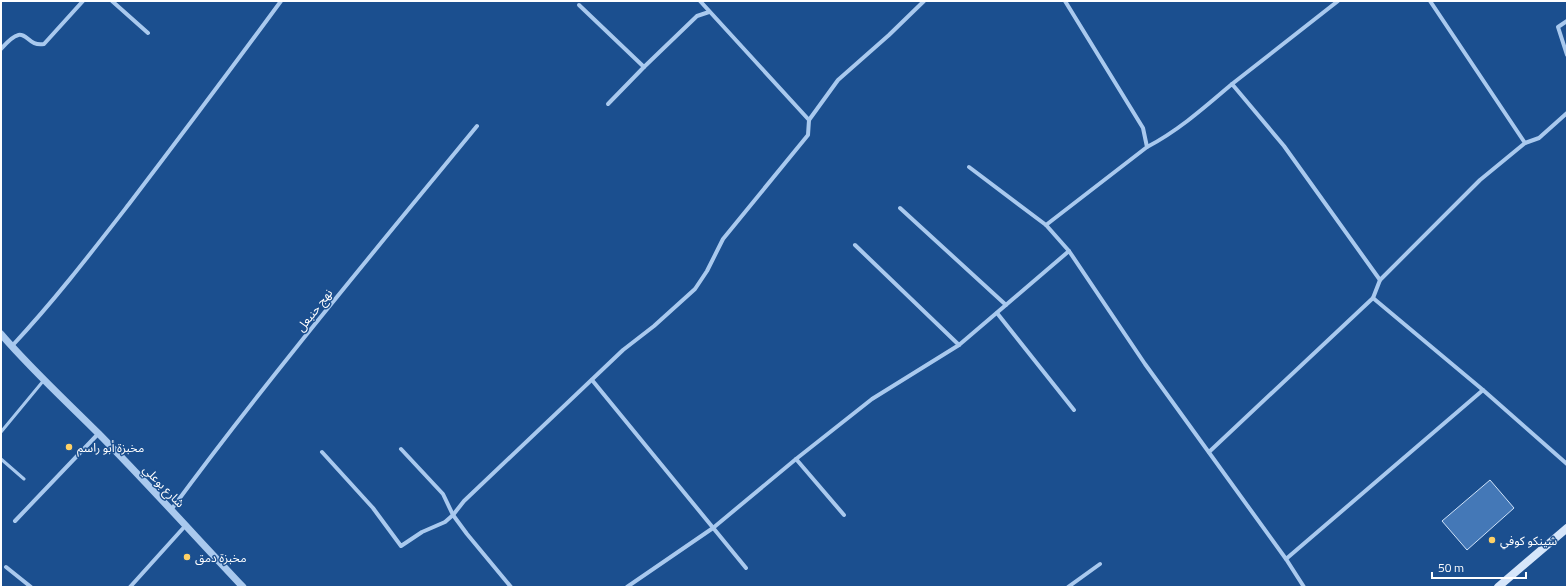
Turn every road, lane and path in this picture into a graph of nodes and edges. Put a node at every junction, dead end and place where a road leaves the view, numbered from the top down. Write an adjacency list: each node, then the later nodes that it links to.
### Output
1 (83, 1): 13 (street)
2 (112, 1): 12 (street)
3 (281, 1): 34 (street)
4 (700, 1): 10 (street)
5 (924, 1): 19 (street)
6 (1065, 1): 22 (street)
7 (1338, 1): 16 (street)
8 (1430, 1): 21 (street)
9 (579, 5): 15 (street)
10 (709, 12): 15 (street); 19 (street)
11 (1567, 21): 14 (street)
12 (148, 33)
13 (1, 49)
14 (1567, 55)
15 (644, 68): 17 (street)
16 (1232, 84): 22 (street); 28 (street)
17 (608, 104)
18 (1567, 113): 21 (street)
19 (809, 120): 36 (street)
20 (477, 126): 48 (street, نهج حنبعل)
21 (1525, 143): 28 (street)
22 (1147, 147): 25 (street)
23 (969, 167): 25 (street)
24 (900, 208): 30 (street)
25 (1046, 225): 27 (street)
26 (855, 245): 33 (street)
27 (1069, 251): 30 (street); 43 (street)
28 (1380, 280): 29 (street)
29 (1373, 298): 37 (street); 43 (street)
30 (1006, 305): 31 (street)
31 (997, 313): 33 (street); 38 (street)
32 (1, 334): 34 (street, شارع بوعلي)
33 (959, 345): 45 (street)
34 (12, 346): 35 (street, شارع بوعلي)
35 (44, 380): 39 (lane); 40 (street, شارع بوعلي)
36 (592, 380): 49 (street); 53 (street)
37 (1483, 390): 46 (street); 55 (street)
38 (1074, 410)
39 (1, 432)
40 (98, 434): 48 (street, شارع بوعلي); 51 (street)
41 (401, 449): 49 (street)
42 (322, 452): 49 (street)
43 (1209, 452): 55 (street)
44 (1, 459): 47 (lane)
45 (796, 459): 50 (street); 53 (street)
46 (1567, 464)
47 (24, 479)
48 (171, 510): 52 (street, شارع بوعلي)
49 (453, 515): 62 (street)
50 (844, 515)
51 (15, 521)
52 (186, 525): 60 (street); 61 (street, شارع بوعلي)
53 (713, 528): 58 (street); 63 (street)
54 (1567, 528): 66 (main road)
55 (1286, 559): 65 (street)
56 (1100, 564): 64 (street)
57 (6, 567): 59 (street)
58 (746, 568)
59 (31, 587)
60 (130, 587)
61 (243, 587)
62 (511, 587)
63 (627, 587)
64 (1068, 587)
65 (1304, 587)
66 (1498, 587)

